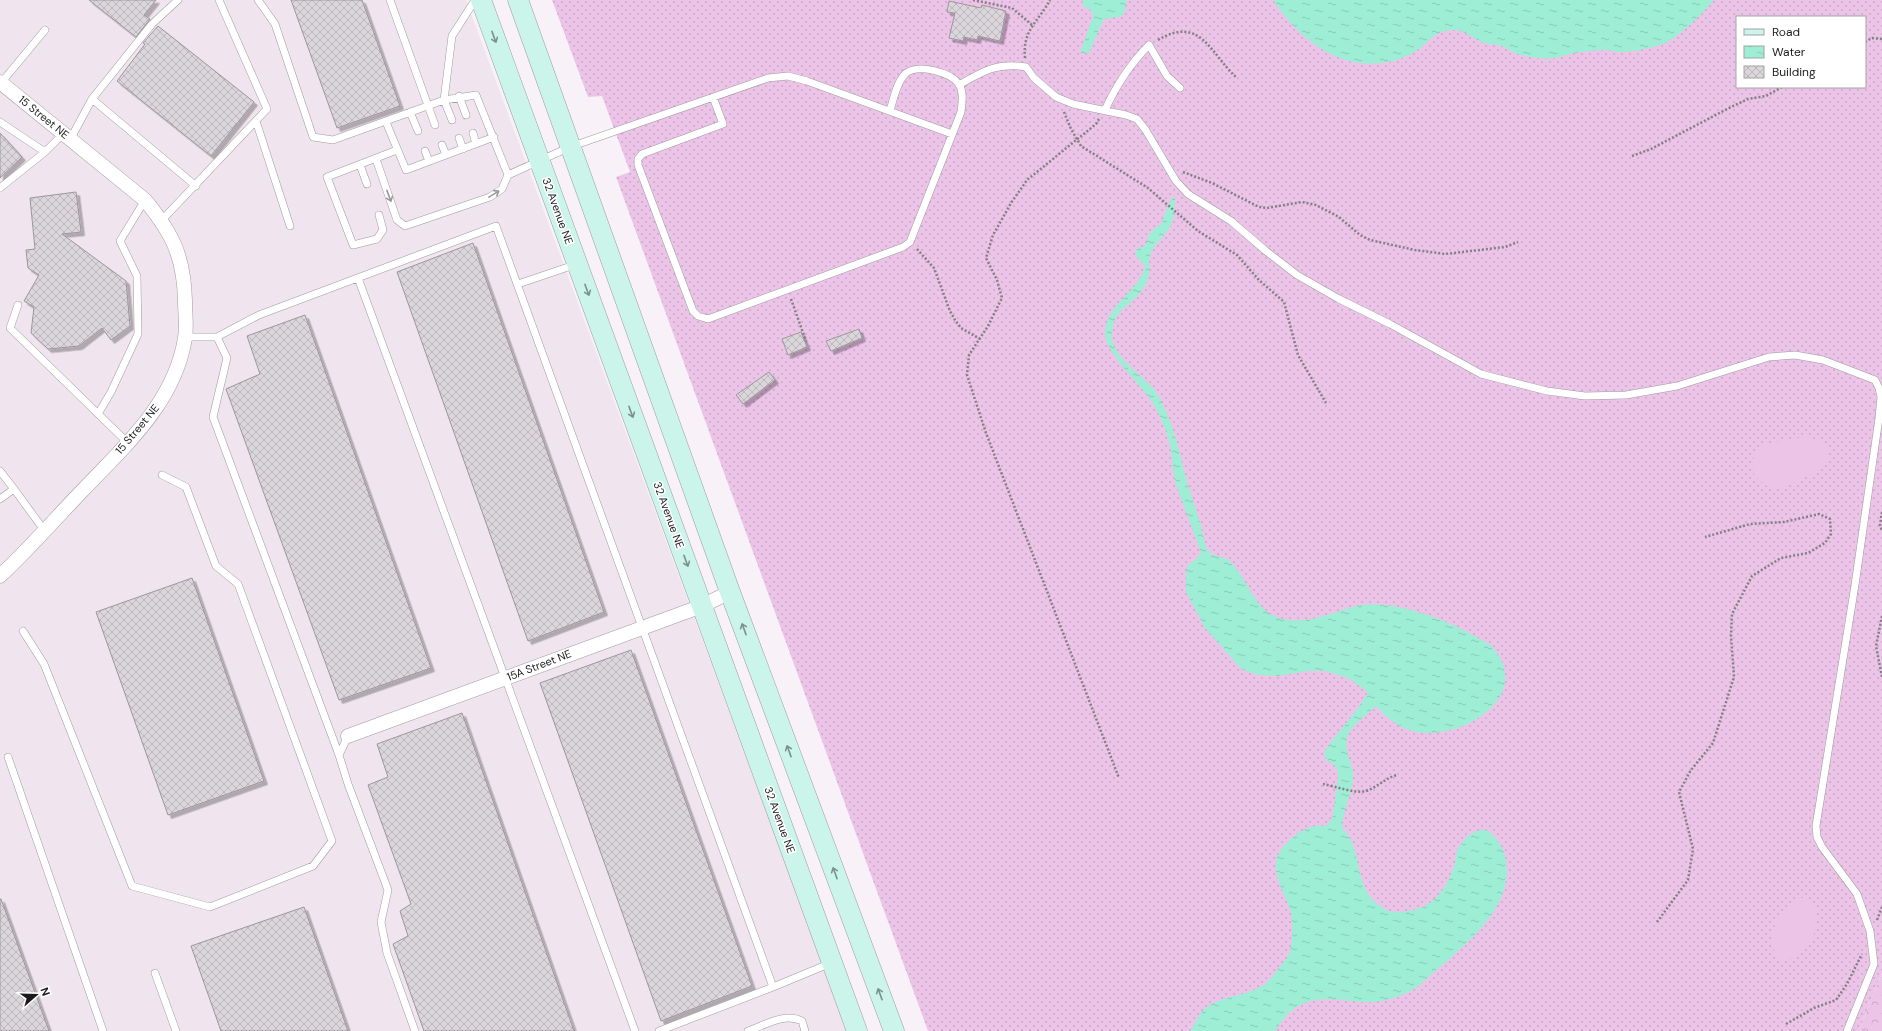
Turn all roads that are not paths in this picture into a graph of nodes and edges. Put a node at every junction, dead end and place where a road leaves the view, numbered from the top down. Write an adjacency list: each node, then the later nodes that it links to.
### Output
1 (178, 0): 14 (lane)
2 (219, 0): 22 (lane)
3 (258, 0): 24 (lane)
4 (390, 0): 16 (lane)
5 (475, 0): 15 (lane)
6 (481, 0): 41 (main road, 32 Avenue NE, one-way to 41)
7 (518, 0): 34 (main road)
8 (45, 30): 9 (lane)
9 (1, 82): 29 (street, 15 Street NE)
10 (959, 85): 17 (lane); 18 (lane); 28 (lane)
11 (1180, 88): 17 (lane)
12 (459, 96): 15 (lane); 20 (lane); 30 (lane)
13 (713, 98): 18 (lane); 28 (lane); 34 (lane)
14 (92, 99): 29 (lane); 46 (lane)
15 (444, 100): 16 (lane); 21 (lane)
16 (427, 105): 19 (lane); 25 (lane)
17 (1105, 110): 86 (lane)
18 (890, 111): 28 (lane)
19 (410, 112): 24 (lane); 26 (lane)
20 (466, 115)
21 (452, 120)
22 (256, 121): 46 (lane); 51 (lane)
23 (0, 122): 38 (lane)
24 (386, 122): 36 (lane)
25 (435, 125)
26 (418, 131)
27 (472, 133): 32 (lane)
28 (952, 134)
29 (67, 136): 38 (lane); 48 (street, 15 Street NE)
30 (494, 137): 32 (lane); 44 (lane)
31 (459, 138): 35 (lane)
32 (476, 144): 35 (lane)
33 (442, 145): 39 (lane)
34 (570, 147): 41 (lane); 66 (main road)
35 (463, 149): 39 (lane)
36 (397, 150): 40 (lane); 42 (lane)
37 (425, 151): 42 (lane)
38 (45, 152): 47 (lane)
39 (446, 155): 42 (lane)
40 (376, 159): 43 (lane); 44 (lane, one-way to 44)
41 (539, 160): 44 (lane); 52 (main road, 32 Avenue NE)
42 (429, 161)
43 (360, 165): 45 (lane); 49 (lane)
44 (508, 175)
45 (367, 184)
46 (196, 186): 50 (lane)
47 (0, 188)
48 (145, 200): 50 (street, 15 Street NE); 58 (lane)
49 (379, 215)
50 (162, 220): 56 (street, 15 Street NE)
51 (290, 226)
52 (577, 264): 54 (lane); 67 (main road, 32 Avenue NE, one-way to 67)
53 (358, 278): 54 (lane); 57 (lane); 70 (lane)
54 (518, 284): 68 (lane)
55 (18, 305): 58 (lane)
56 (186, 337): 57 (lane); 59 (street, 15 Street NE)
57 (217, 338): 72 (lane)
58 (98, 414): 59 (lane)
59 (128, 443): 64 (street, 15 Street NE)
60 (0, 471): 62 (lane)
61 (162, 475): 69 (lane)
62 (14, 489): 63 (lane); 64 (lane)
63 (0, 499)
64 (44, 530): 65 (street, 15 Street NE)
65 (0, 576)
66 (730, 592): 67 (street, 15A Street NE); 85 (main road, one-way to 66)
67 (702, 606): 68 (street, 15A Street NE); 74 (main road, 32 Avenue NE)
68 (642, 627): 70 (street, 15A Street NE); 76 (lane)
69 (22, 631)
70 (506, 678): 71 (street, 15A Street NE); 80 (lane)
71 (348, 736): 72 (lane)
72 (339, 755): 79 (lane)
73 (8, 757): 77 (lane)
74 (833, 963): 76 (lane); 84 (main road, 32 Avenue NE)
75 (155, 973): 78 (lane)
76 (773, 988): 81 (lane)
77 (103, 1031)
78 (176, 1031)
79 (415, 1031)
80 (635, 1031)
81 (659, 1031)
82 (748, 1031): 83 (lane)
83 (805, 1031)
84 (857, 1031)
85 (894, 1031)
86 (1847, 1031)

